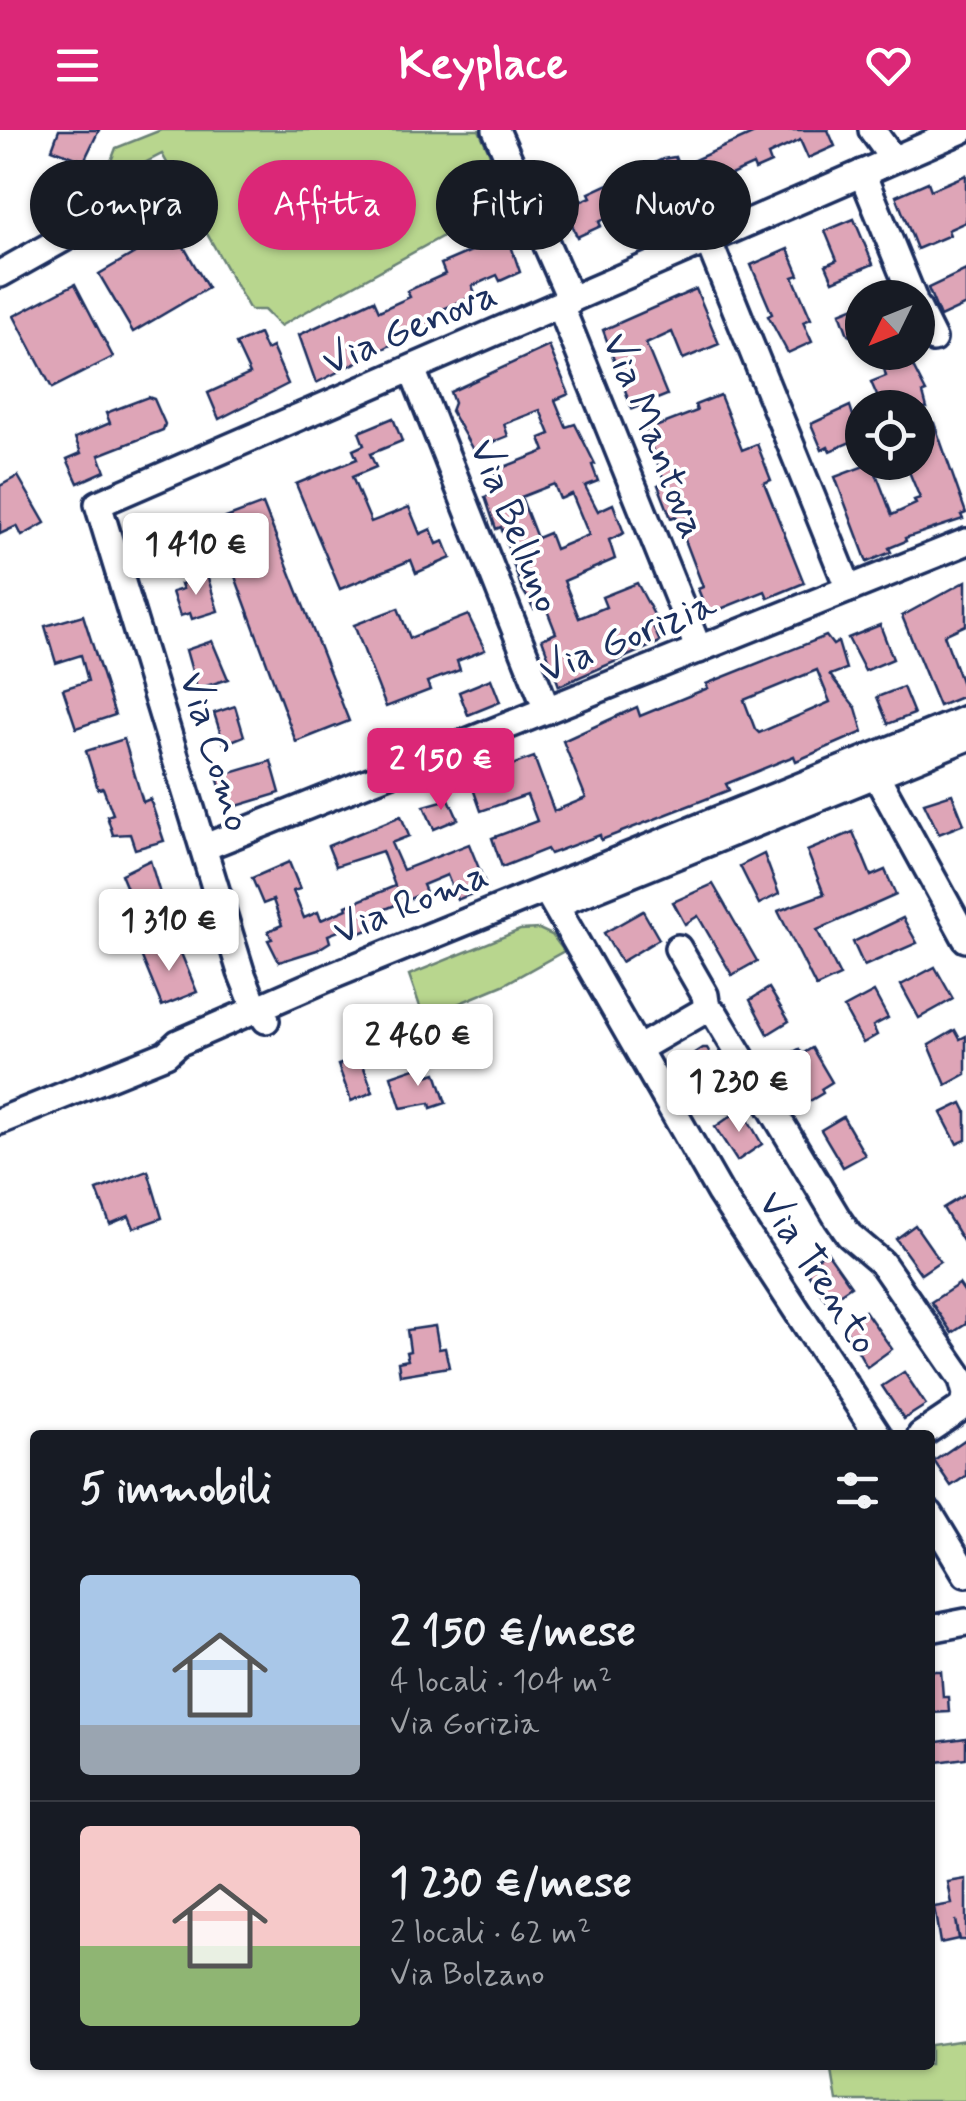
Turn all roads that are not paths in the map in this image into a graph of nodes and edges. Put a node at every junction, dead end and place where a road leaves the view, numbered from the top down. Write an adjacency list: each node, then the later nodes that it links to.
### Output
1 (496, 130): 12 (street, Via Mantova)
2 (872, 130): 4 (street)
3 (962, 130): 4 (street, Via Genova)
4 (892, 159): 5 (street, Via Genova)
5 (862, 173): 6 (street, Via Genova); 11 (street)
6 (751, 221)
7 (43, 250): 10 (street)
8 (685, 250): 12 (street, Via Genova)
9 (712, 250): 16 (street)
10 (0, 274)
11 (906, 280)
12 (566, 302): 13 (street, Via Genova); 17 (street, Via Mantova)
13 (412, 369): 14 (street, Via Genova); 18 (street, Via Belluno)
14 (98, 504): 22 (street, Via Como)
15 (966, 542): 16 (street, Via Gorizia)
16 (848, 590): 17 (street, Via Gorizia)
17 (699, 650): 18 (street, Via Gorizia)
18 (547, 710): 22 (street, Via Gorizia)
19 (966, 719): 21 (street, Via Roma)
20 (966, 738): 21 (street, Via Roma)
21 (871, 768): 23 (street, Via Roma); 24 (street)
22 (205, 847): 27 (street, Via Como)
23 (549, 898): 27 (street, Via Roma); 28 (street, Via Trento)
24 (966, 939)
25 (678, 948): 26 (street)
26 (707, 1009): 28 (street); 30 (street)
27 (262, 1015): 29 (street, Via Roma)
28 (638, 1049): 31 (street, Via Trento)
29 (0, 1121)
30 (966, 1396): 32 (street)
31 (875, 1430)
32 (929, 1430)
33 (935, 1520): 34 (street)
34 (959, 1550): 35 (street)
35 (966, 1574)

